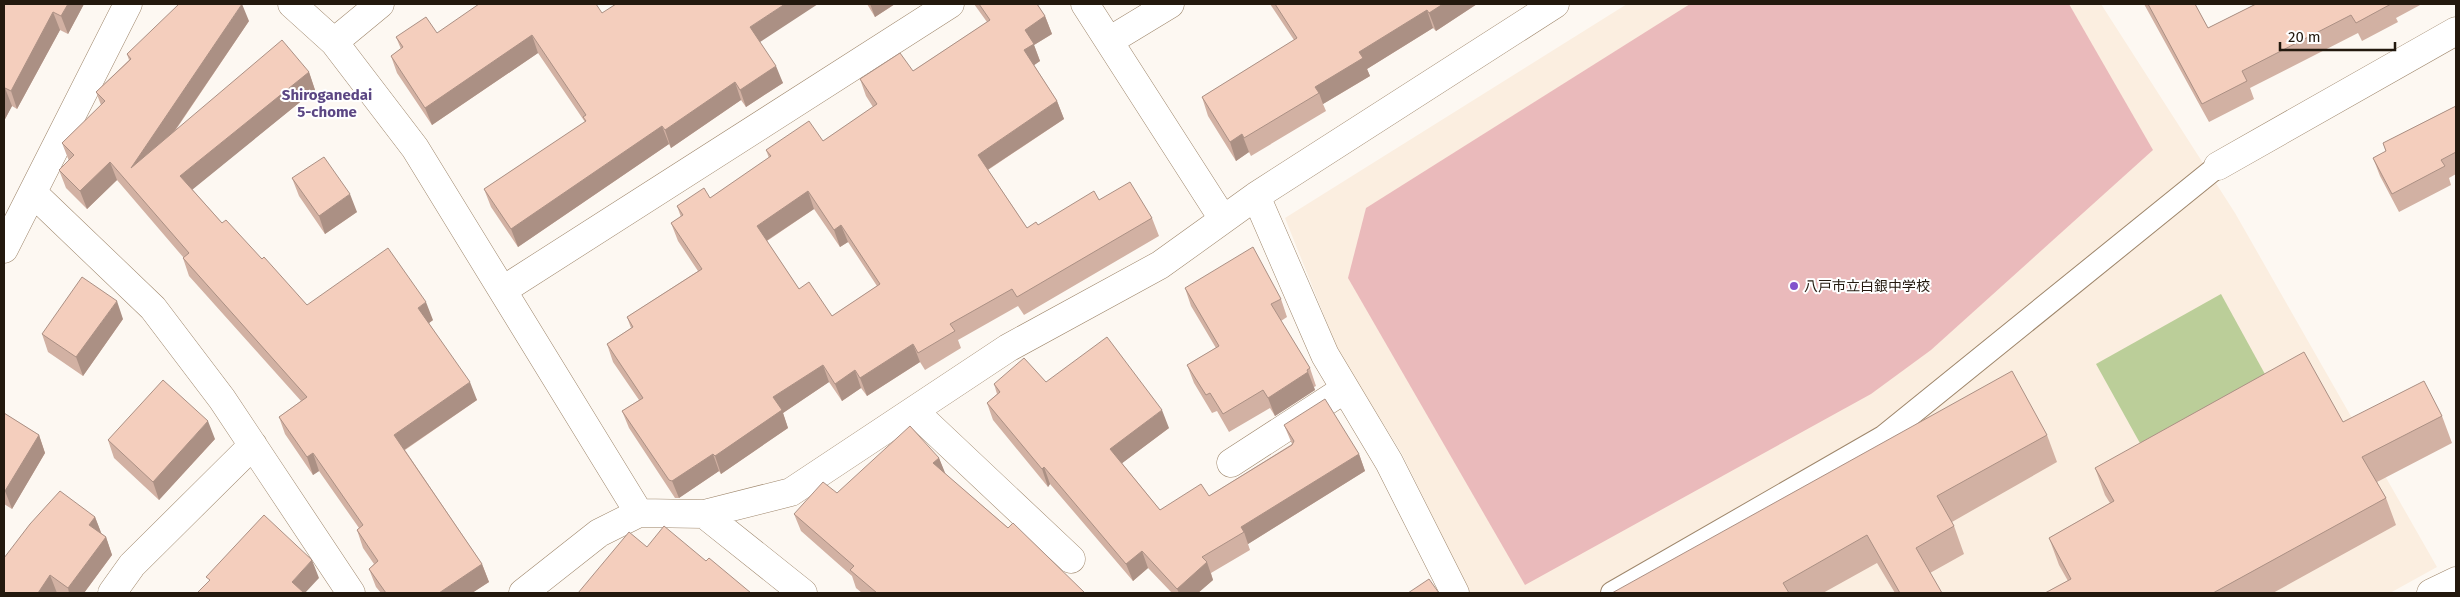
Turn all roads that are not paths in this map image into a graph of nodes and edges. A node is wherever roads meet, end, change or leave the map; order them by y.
1 (128, 4) edge
2 (292, 4) edge
3 (380, 4) edge
4 (950, 4) edge
5 (1085, 4) edge
6 (1170, 4) edge
7 (1555, 4) edge
8 (2456, 31) edge
9 (1109, 41) junction
10 (334, 42) junction
11 (2218, 166) joint
12 (33, 193) junction
13 (1256, 196) junction
14 (1224, 219) junction
15 (4, 249) edge
16 (503, 290) junction
17 (1345, 389) junction
18 (914, 412) junction
19 (253, 445) junction
20 (1231, 463) dead end
21 (639, 513) junction
22 (704, 514) junction
23 (1071, 558) dead end
24 (2456, 581) edge
25 (112, 593) edge
26 (351, 593) edge
27 (523, 593) edge
28 (803, 593) edge
29 (1455, 593) edge
30 (1612, 593) edge
31 (2431, 593) edge

1 - 12 street
2 - 10 street
3 - 10 street
4 - 16 street
5 - 9 street
6 - 9 street
7 - 13 street
8 - 11 street
9 - 14 street
10 - 16 street
11 - 30 lane
12 - 15 street
12 - 19 street
13 - 14 street
13 - 17 street
14 - 18 street
16 - 21 street
17 - 20 street
17 - 29 street
18 - 22 street
18 - 23 street
19 - 25 street
19 - 26 street
21 - 22 street
21 - 27 street
22 - 28 street
24 - 31 street

